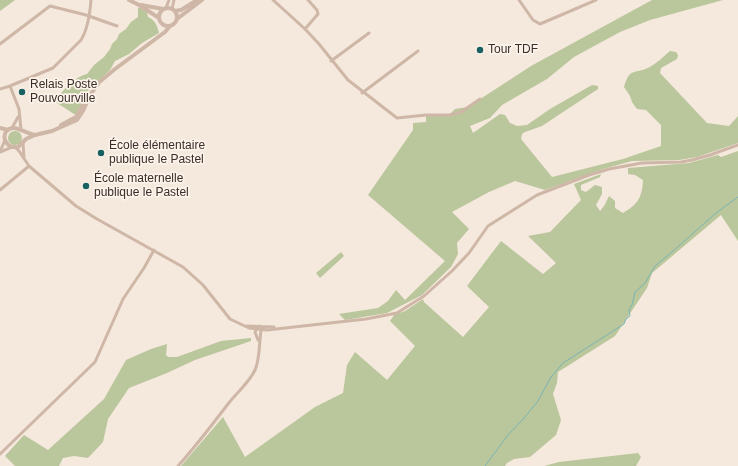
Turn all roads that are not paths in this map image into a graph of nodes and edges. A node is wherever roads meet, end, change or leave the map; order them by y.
1 (91, 0) edge
2 (128, 0) edge
3 (169, 0) edge
4 (174, 0) edge
5 (197, 0) edge
6 (202, 0) edge
7 (274, 0) edge
8 (308, 0) edge
9 (519, 0) edge
10 (596, 0) edge
11 (139, 5) junction
12 (165, 9) junction
13 (174, 10) junction
14 (89, 17) junction
15 (159, 18) junction
16 (177, 19) junction
17 (162, 24) junction
18 (118, 26) dead end
19 (170, 26) junction
20 (305, 29) junction
21 (369, 33) dead end
22 (160, 35) junction
23 (0, 44) edge
24 (418, 51) dead end
25 (331, 61) junction
26 (10, 86) junction
27 (0, 90) edge
28 (362, 93) junction
29 (480, 100) dead end
30 (19, 115) junction
31 (0, 128) edge
32 (10, 129) junction
33 (21, 130) junction
34 (0, 132) edge
35 (35, 135) junction
36 (5, 138) junction
37 (23, 142) junction
38 (738, 145) edge
39 (13, 147) junction
40 (0, 152) edge
41 (25, 159) junction
42 (29, 166) junction
43 (0, 190) edge
44 (154, 250) junction
45 (244, 326) junction
46 (260, 328) junction
47 (256, 330) junction
48 (259, 344) junction
49 (0, 454) edge
50 (178, 466) edge

1 - 14 street
2 - 11 street
3 - 12 street
4 - 13 street
5 - 13 street
6 - 16 street
7 - 20 street
8 - 20 street
9 - 10 street
11 - 12 street
11 - 15 street
12 - 13 street
12 - 15 street
13 - 16 street
14 - 18 street
14 - 23 street
14 - 26 street
15 - 17 street
16 - 19 street
17 - 19 street
17 - 22 street
19 - 22 street
20 - 25 street
21 - 25 street
22 - 35 street
24 - 28 street
25 - 28 street
26 - 27 street
26 - 30 street
28 - 29 street
30 - 32 street
30 - 33 street
31 - 32 street
32 - 33 street
32 - 36 street
33 - 35 street
33 - 37 street
34 - 36 street
35 - 37 street
36 - 39 street
36 - 40 street
37 - 39 street
37 - 41 street
38 - 46 street
39 - 40 street
39 - 41 street
41 - 42 street
42 - 43 street
42 - 44 street
44 - 45 street
44 - 49 street
45 - 46 street
45 - 47 street
46 - 47 street
46 - 48 street
47 - 48 street
48 - 50 street

